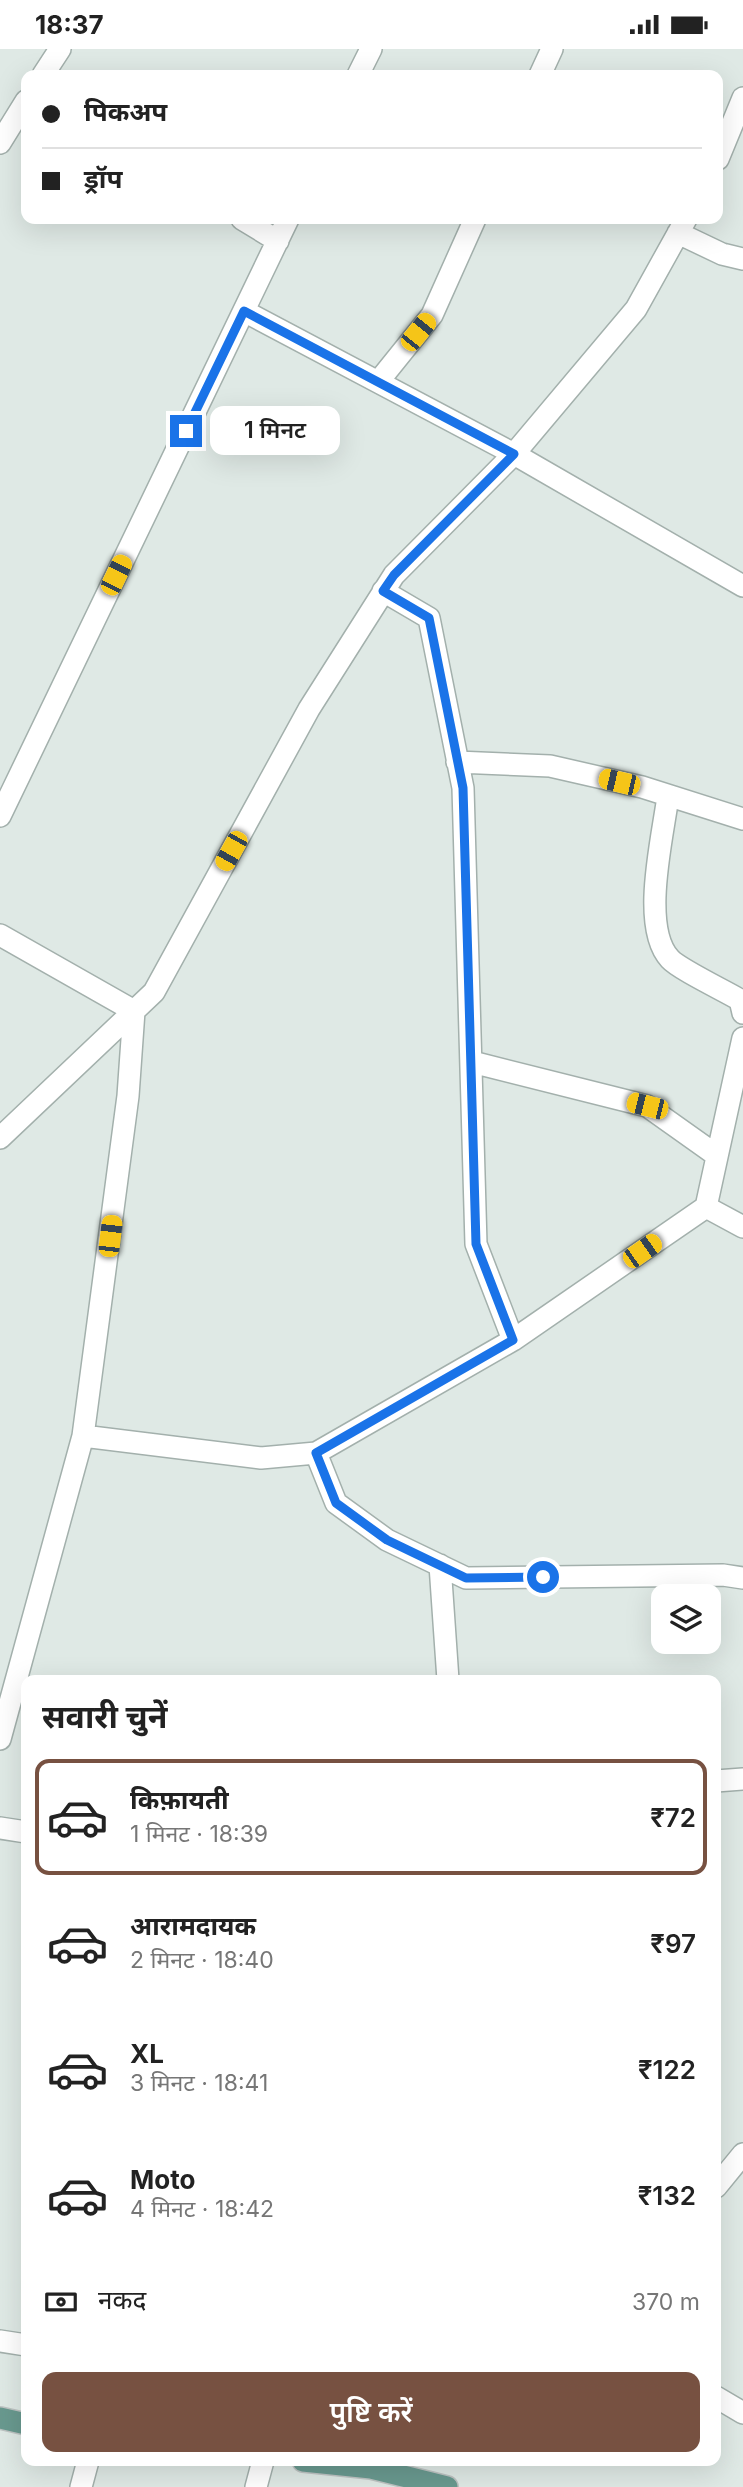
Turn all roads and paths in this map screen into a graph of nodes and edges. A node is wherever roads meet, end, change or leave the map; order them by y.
1 (60, 49) edge
2 (371, 49) edge
3 (552, 49) edge
4 (46, 70) edge
5 (360, 70) edge
6 (542, 70) edge
7 (743, 98) edge
8 (21, 108) edge
9 (2, 134) edge
10 (723, 147) edge
11 (250, 224) edge
12 (286, 224) edge
13 (473, 224) edge
14 (682, 226) edge
15 (278, 241) junction
16 (743, 260) edge
17 (244, 311) junction
18 (378, 382) junction
19 (514, 454) junction
20 (743, 586) edge
21 (383, 591) junction
22 (457, 762) junction
23 (668, 796) junction
24 (0, 816) edge
25 (743, 819) edge
26 (0, 935) edge
27 (134, 1011) junction
28 (743, 1013) edge
29 (743, 1038) edge
30 (472, 1062) junction
31 (0, 1138) edge
32 (716, 1154) junction
33 (706, 1207) junction
34 (743, 1227) edge
35 (513, 1340) junction
36 (83, 1436) junction
37 (316, 1453) junction
38 (440, 1566) junction
39 (743, 1578) edge
40 (448, 1675) edge
41 (0, 1738) edge
42 (743, 1779) edge
43 (721, 1781) edge
44 (0, 1828) edge
45 (21, 1831) edge
46 (743, 2154) edge
47 (721, 2181) edge
48 (0, 2341) edge
49 (21, 2344) edge
50 (721, 2400) edge
51 (743, 2413) edge
52 (0, 2418) edge
53 (21, 2423) edge
54 (87, 2466) edge
55 (262, 2466) edge
56 (352, 2466) edge
57 (82, 2487) edge
58 (256, 2487) edge
59 (446, 2487) edge

1 - 4 street
2 - 5 street
3 - 6 street
7 - 10 street
8 - 9 street
11 - 15 street
12 - 15 street
13 - 18 street
14 - 16 street
14 - 19 street
15 - 17 street
17 - 18 street
17 - 24 street
18 - 19 street
19 - 20 street
19 - 21 street
21 - 22 street
21 - 27 street
22 - 23 street
22 - 30 street
23 - 25 street
23 - 28 street
26 - 27 street
27 - 31 street
27 - 36 street
29 - 32 street
30 - 32 street
30 - 35 street
32 - 33 street
33 - 34 street
33 - 35 street
35 - 37 street
36 - 37 street
36 - 41 street
37 - 38 street
38 - 39 street
38 - 40 street
42 - 43 street
44 - 45 street
46 - 47 street
48 - 49 street
50 - 51 street
52 - 53 main road
54 - 57 street
55 - 58 street
56 - 59 main road

